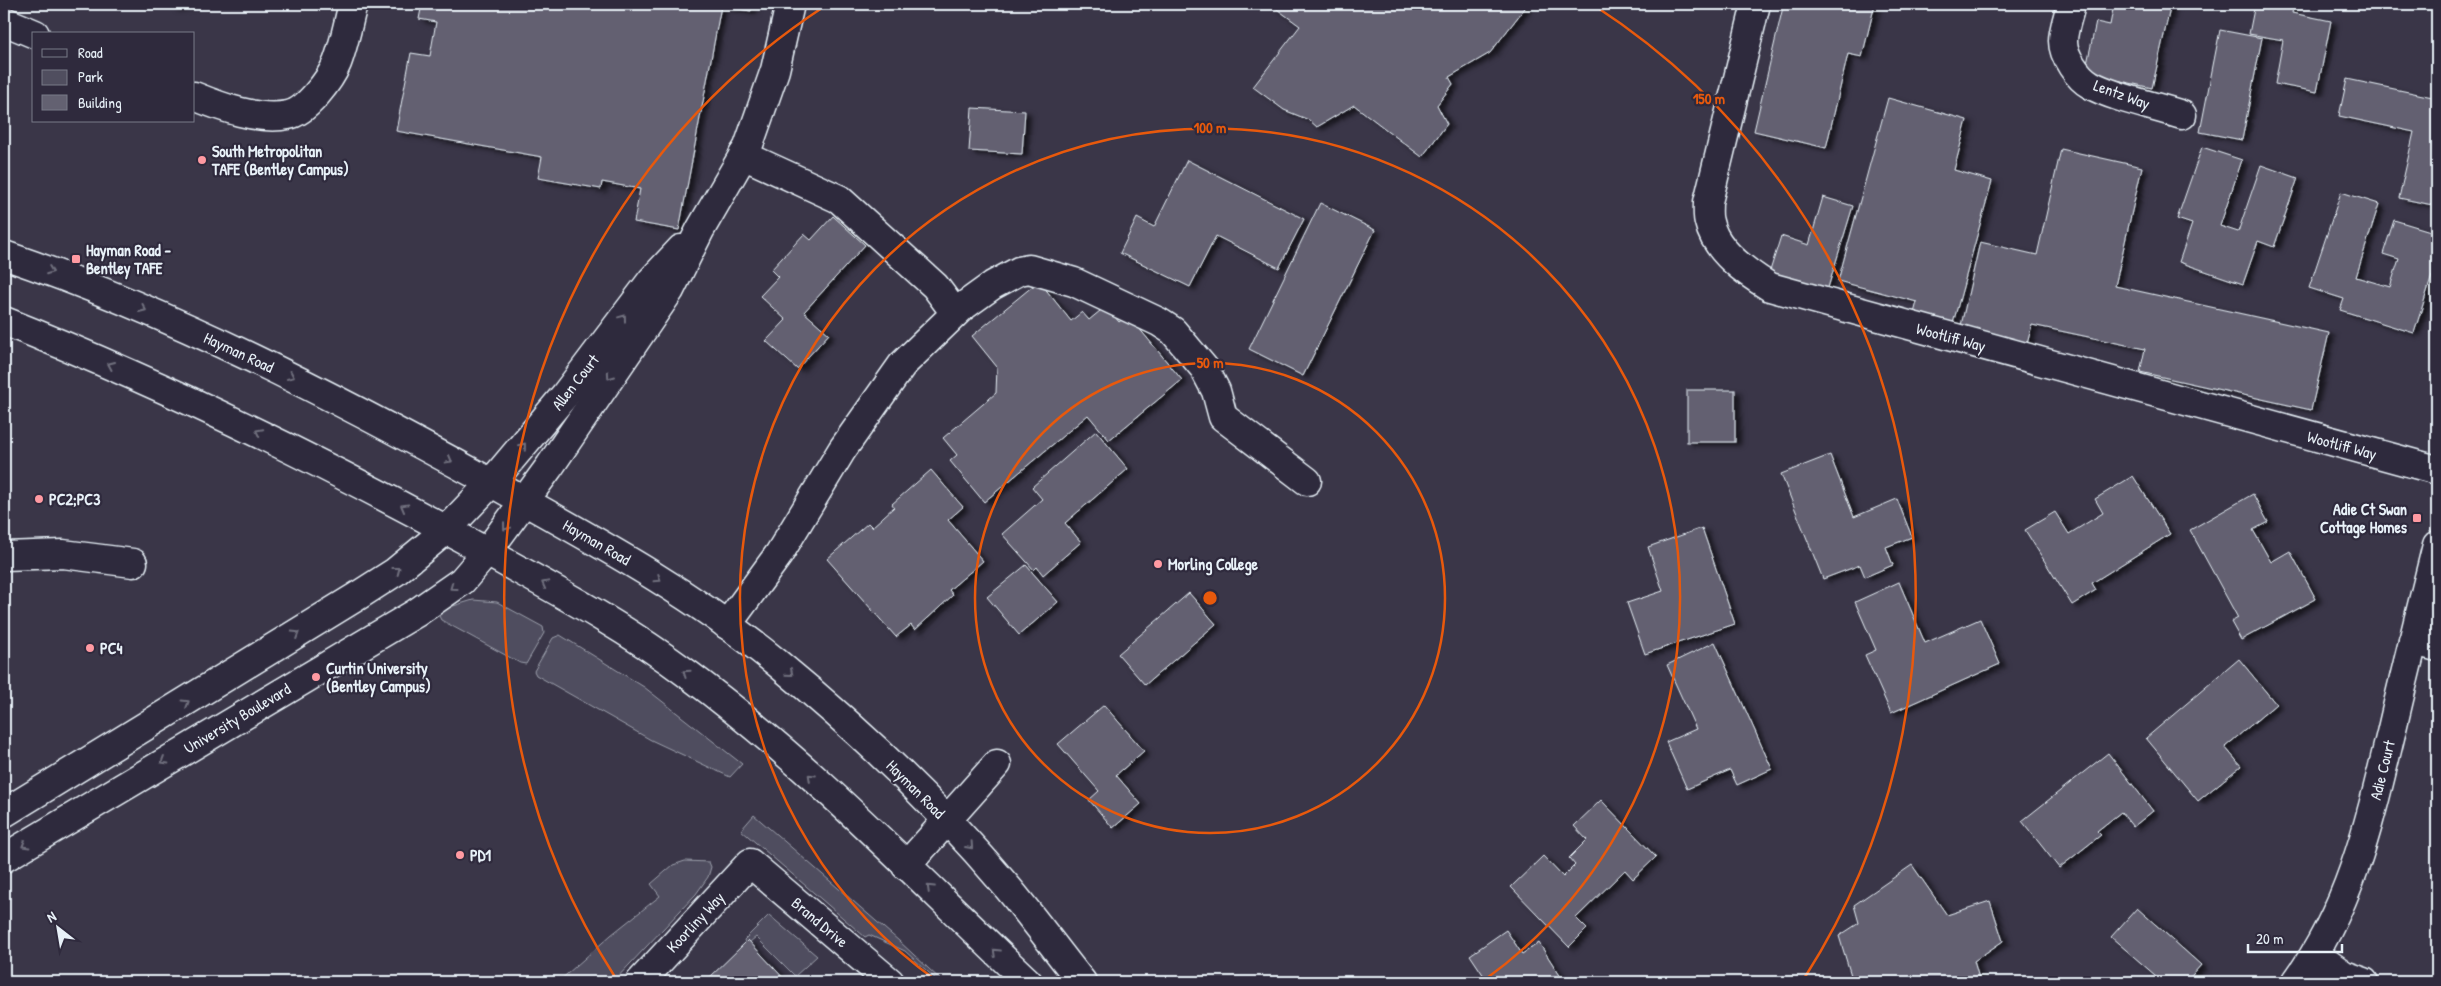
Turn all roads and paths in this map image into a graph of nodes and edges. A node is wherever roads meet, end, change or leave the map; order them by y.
1 (353, 4) edge
2 (790, 4) edge
3 (1756, 4) edge
4 (2071, 4) edge
5 (4, 21) edge
6 (32, 33) edge
7 (195, 96) edge
8 (2182, 115) dead end
9 (743, 154) junction
10 (700, 230) junction
11 (4, 255) edge
12 (955, 313) junction
13 (4, 321) edge
14 (2437, 470) edge
15 (1306, 481) dead end
16 (491, 483) junction
17 (525, 501) junction
18 (446, 530) junction
19 (2437, 545) edge
20 (487, 552) junction
21 (4, 556) edge
22 (133, 563) dead end
23 (727, 625) junction
24 (2425, 644) edge
25 (997, 764) dead end
26 (4, 813) edge
27 (947, 821) junction
28 (4, 858) edge
29 (750, 863) joint
30 (906, 866) junction
31 (2316, 955) junction
32 (640, 982) edge
33 (890, 982) edge
34 (1028, 982) edge
35 (1082, 982) edge
36 (2296, 982) edge
37 (2364, 982) edge

1 - 7 street
2 - 9 street, Allen Court
3 - 14 street, Wootliff Way
4 - 8 street, Lentz Way
5 - 6 street
9 - 10 street, Allen Court
9 - 12 street
16 -> 10 street, Allen Court
10 -> 17 street, Allen Court
11 -> 16 street, Hayman Road
12 - 15 street
12 - 23 street
18 -> 13 street
16 - 17 street, Hayman Road
16 - 18 street, Allen Court
17 -> 20 street, Allen Court
17 -> 23 street, Hayman Road
18 - 20 street
26 -> 18 street
19 - 24 street, Adie Court
20 -> 28 street, University Boulevard
30 -> 20 street
21 - 22 street
23 -> 27 street, Hayman Road
24 - 31 street, Adie Court
25 - 27 street
27 - 30 street
27 -> 35 street, Hayman Road
29 - 32 street, Koorliny Way
29 - 33 street, Brand Drive
34 -> 30 street
31 - 36 street, Adie Court
31 - 37 street

